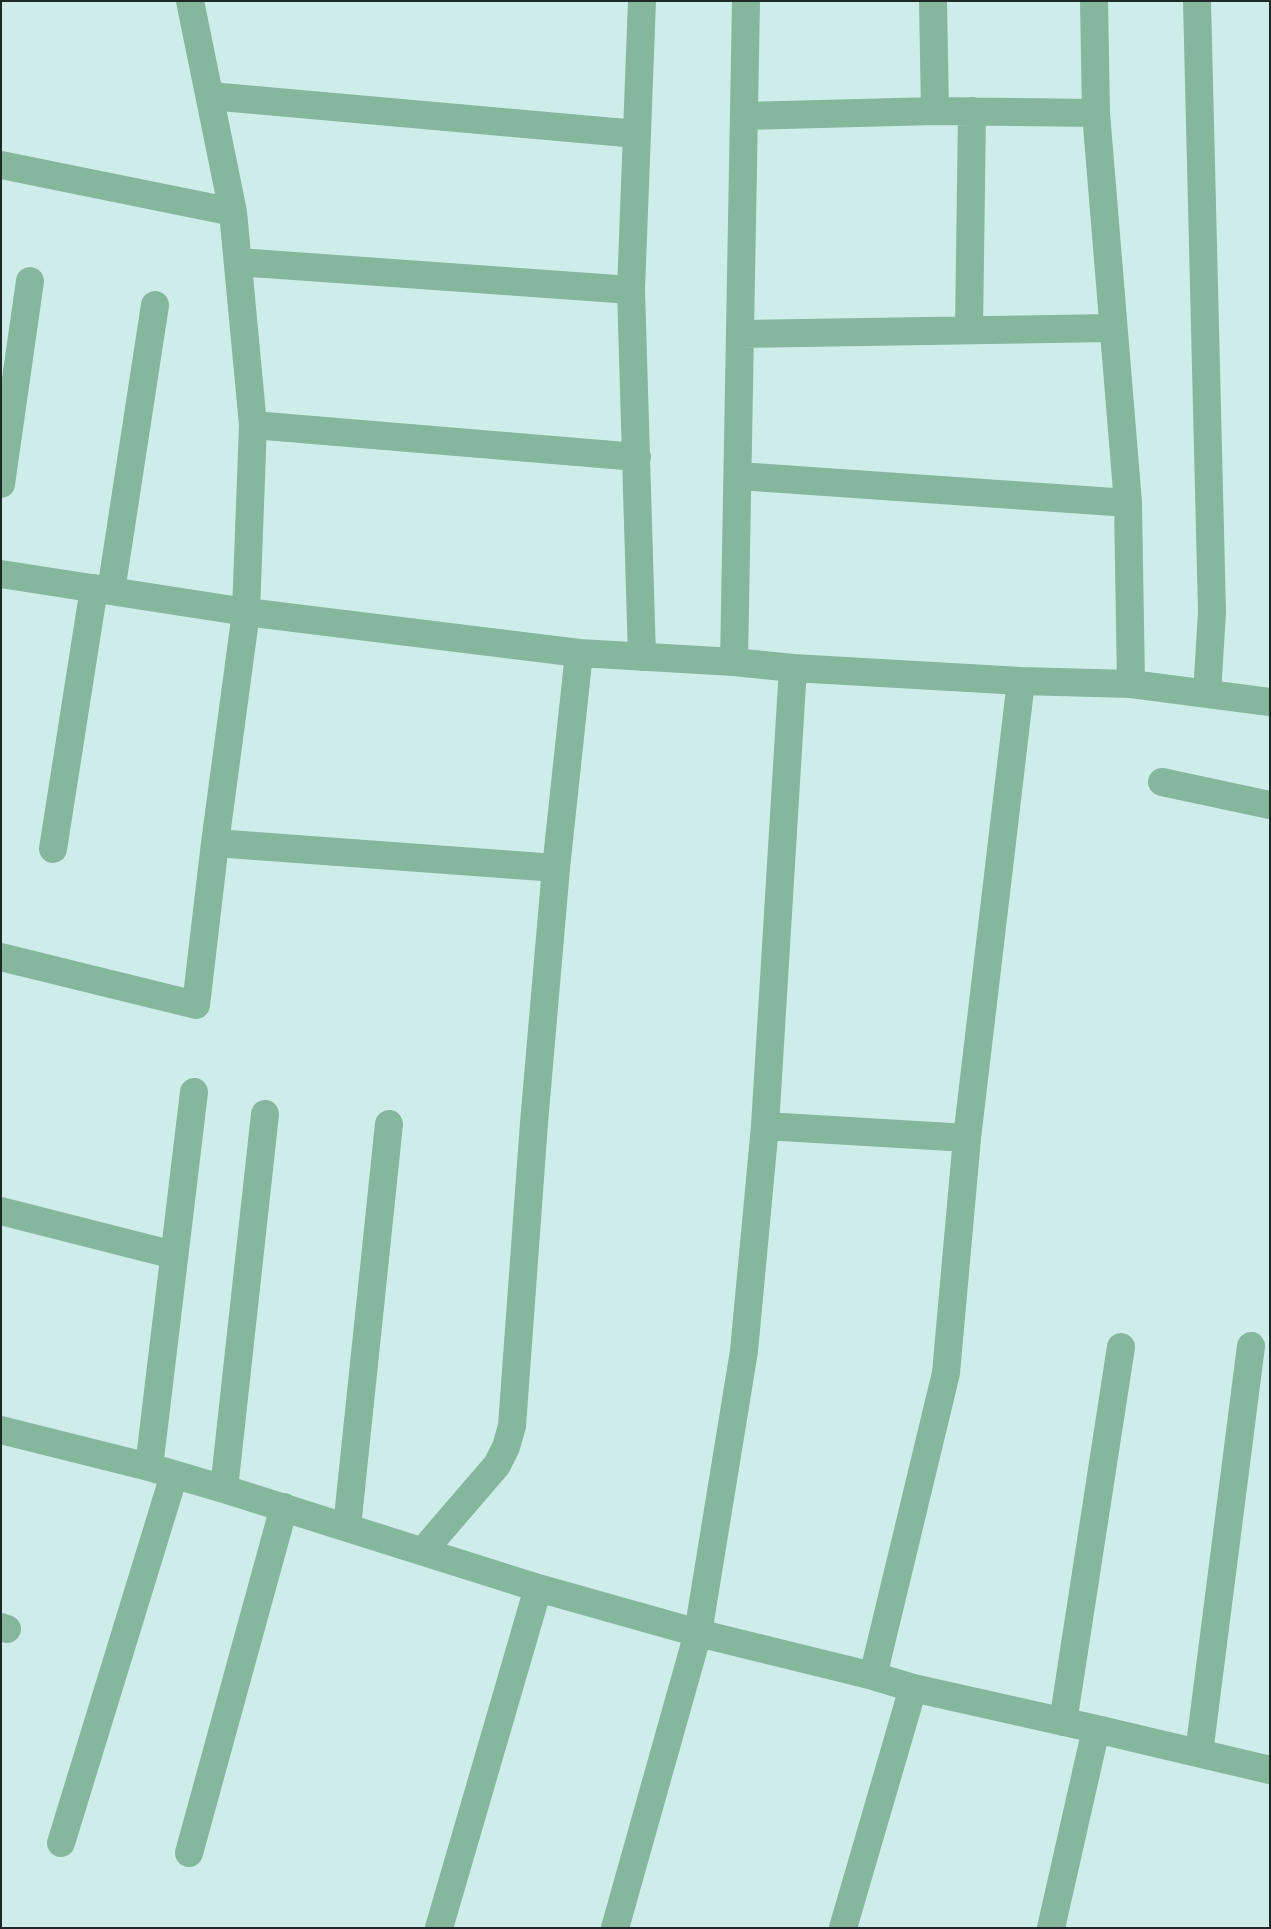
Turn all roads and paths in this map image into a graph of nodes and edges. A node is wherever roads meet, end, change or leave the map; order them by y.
1 (190, 1) edge
2 (642, 1) edge
3 (746, 1) edge
4 (933, 1) edge
5 (1094, 1) edge
6 (1197, 1) edge
7 (210, 96) junction
8 (934, 111) junction
9 (972, 111) junction
10 (1096, 113) junction
11 (744, 116) junction
12 (637, 134) junction
13 (1, 165) edge
14 (232, 212) junction
15 (238, 262) junction
16 (30, 281) dead end
17 (631, 290) junction
18 (155, 305) dead end
19 (1113, 328) junction
20 (969, 330) junction
21 (741, 334) junction
22 (253, 426) junction
23 (636, 458) junction
24 (739, 476) junction
25 (1, 484) edge
26 (1128, 503) junction
27 (1, 574) edge
28 (103, 590) junction
29 (246, 612) junction
30 (579, 653) junction
31 (642, 657) junction
32 (734, 662) junction
33 (793, 668) junction
34 (1021, 681) junction
35 (1132, 684) junction
36 (1207, 694) junction
37 (1270, 702) edge
38 (1162, 782) dead end
39 (1270, 805) edge
40 (215, 843) junction
41 (53, 849) dead end
42 (556, 868) junction
43 (1, 957) edge
44 (194, 1092) dead end
45 (265, 1114) dead end
46 (389, 1124) dead end
47 (765, 1126) junction
48 (966, 1138) junction
49 (1, 1211) edge
50 (174, 1255) junction
51 (1251, 1346) dead end
52 (1121, 1347) dead end
53 (1, 1430) edge
54 (149, 1467) junction
55 (174, 1475) junction
56 (224, 1489) junction
57 (284, 1507) junction
58 (347, 1527) junction
59 (423, 1551) junction
60 (538, 1588) junction
61 (698, 1633) junction
62 (873, 1676) junction
63 (912, 1688) junction
64 (1063, 1722) junction
65 (1096, 1729) junction
66 (1198, 1753) junction
67 (1270, 1770) edge
68 (60, 1843) dead end
69 (189, 1853) dead end
70 (440, 1928) edge
71 (614, 1928) edge
72 (843, 1928) edge
73 (1051, 1928) edge

1 - 7 street
2 - 12 street
3 - 11 street
4 - 8 street
5 - 10 street
6 - 36 street
7 - 12 street
7 - 14 street
8 - 9 street
8 - 11 street
9 - 10 street
9 - 20 street
10 - 19 street
11 - 21 street
12 - 17 street
13 - 14 street
14 - 15 street
15 - 17 street
15 - 22 street
16 - 25 street
17 - 23 street
18 - 28 street
19 - 20 street
19 - 26 street
20 - 21 street
21 - 24 street
22 - 23 street
22 - 29 street
23 - 31 street
24 - 26 street
24 - 32 street
26 - 35 street
27 - 28 street
28 - 29 street
28 - 41 street
29 - 30 street
29 - 40 street
30 - 31 street
30 - 42 street
31 - 32 street
32 - 33 street
33 - 34 street
33 - 47 street
34 - 35 street
34 - 48 street
35 - 36 street
36 - 37 street
38 - 39 street
40 - 42 street
40 - 43 street
42 - 59 street
44 - 50 street
45 - 56 street
46 - 58 street
47 - 48 street
47 - 61 street
48 - 62 street
49 - 50 street
50 - 54 street
51 - 66 street
52 - 64 street
53 - 54 street
54 - 55 street
55 - 56 street
55 - 68 street
56 - 57 street
57 - 58 street
57 - 69 street
58 - 59 street
59 - 60 street
60 - 61 street
60 - 70 street
61 - 62 street
61 - 71 street
62 - 63 street
63 - 64 street
63 - 72 street
64 - 65 street
65 - 66 street
65 - 73 street
66 - 67 street

